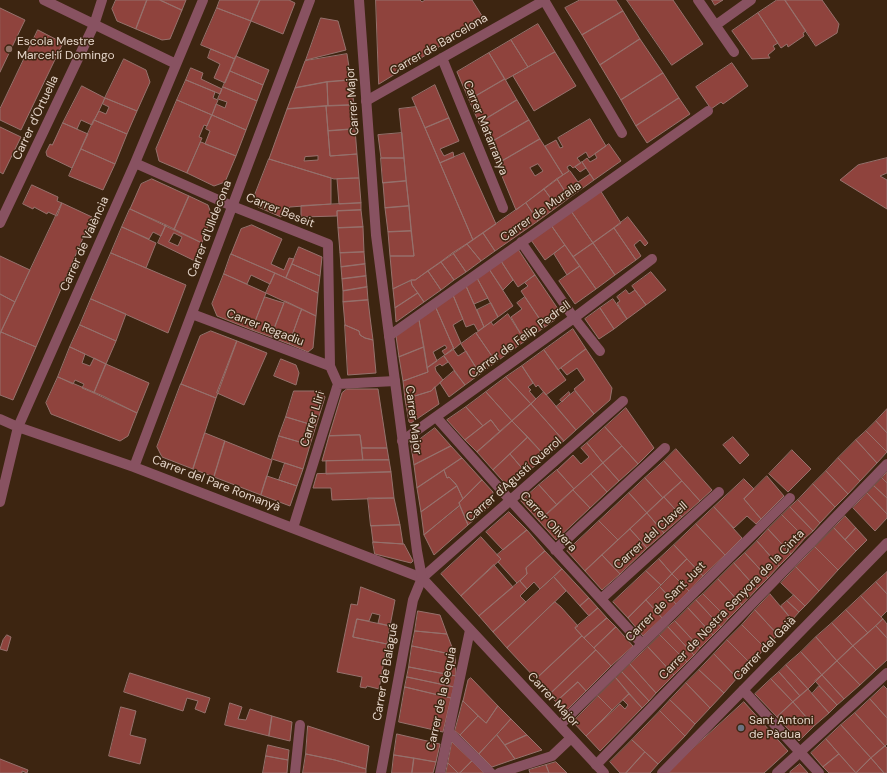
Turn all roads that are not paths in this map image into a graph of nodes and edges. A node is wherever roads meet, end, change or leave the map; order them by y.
1 (44, 0) edge
2 (102, 0) edge
3 (203, 0) edge
4 (310, 0) edge
5 (359, 0) edge
6 (545, 0) edge
7 (698, 0) edge
8 (751, 0) edge
9 (94, 24) junction
10 (716, 25) junction
11 (734, 52) dead end
12 (442, 58) junction
13 (176, 64) junction
14 (366, 101) junction
15 (708, 110) dead end
16 (622, 133) dead end
17 (135, 163) junction
18 (232, 206) junction
19 (503, 208) dead end
20 (0, 223) edge
21 (521, 242) junction
22 (328, 244) joint
23 (652, 259) dead end
24 (192, 314) junction
25 (574, 318) junction
26 (389, 336) junction
27 (600, 351) dead end
28 (330, 366) junction
29 (395, 381) junction
30 (338, 384) junction
31 (623, 401) dead end
32 (436, 416) junction
33 (0, 419) edge
34 (18, 427) junction
35 (402, 440) junction
36 (665, 448) dead end
37 (887, 464) edge
38 (134, 467) junction
39 (719, 492) dead end
40 (790, 498) dead end
41 (510, 500) junction
42 (0, 502) edge
43 (293, 528) junction
44 (886, 545) edge
45 (555, 550) junction
46 (422, 578) junction
47 (601, 599) junction
48 (470, 630) junction
49 (642, 644) junction
50 (887, 673) edge
51 (743, 690) junction
52 (300, 725) dead end
53 (560, 725) junction
54 (449, 732) junction
55 (571, 738) junction
56 (800, 753) junction
57 (599, 770) edge
58 (295, 773) edge
59 (381, 773) edge
60 (440, 773) edge
61 (491, 773) edge
62 (499, 773) edge
63 (662, 773) edge
64 (777, 773) edge
65 (819, 773) edge

1 - 9 street
2 - 9 street, Carrer d'Ortuella
3 - 13 street, Carrer de València
4 - 18 street, Carrer d'Ulldecona
5 - 14 street, Carrer Major
6 - 12 street, Carrer de Barcelona
6 - 16 street
7 - 10 street
8 - 10 street
9 - 13 street
9 - 20 street, Carrer d'Ortuella
10 - 11 street
12 - 14 street, Carrer de Barcelona
12 - 19 street, Carrer Matarranya
13 - 17 street, Carrer de València
14 - 26 street, Carrer Major
15 - 21 street, Carrer de Muralla
17 - 18 street, Carrer Beseit
17 - 34 street, Carrer de València
18 - 22 street, Carrer Beseit
18 - 24 street, Carrer d'Ulldecona
21 - 25 street
21 - 26 street, Carrer de Muralla
22 - 28 street, Carrer Lliri
23 - 25 street, Carrer de Felip Pedrell
24 - 28 street, Carrer Regadiu
24 - 38 street, Carrer d'Ulldecona
25 - 27 street
25 - 32 street, Carrer de Felip Pedrell
26 - 29 street, Carrer Major
28 - 30 street, Carrer Lliri
29 - 30 street
29 - 35 street, Carrer Major
30 - 43 street, Carrer Lliri
31 - 41 street, Carrer d'Agustí Querol
32 - 35 street, Carrer de Felip Pedrell
32 - 41 street, Carrer Olivera
33 - 34 street, Carrer del Pare Romanyà
34 - 38 street, Carrer del Pare Romanyà
34 - 42 street, Carrer de València
35 - 46 street, Carrer Major
36 - 45 street
37 - 57 street, Carrer de Nostra Senyora de la Cinta
38 - 43 street, Carrer del Pare Romanyà
39 - 47 street, Carrer del Clavell
40 - 49 street, Carrer de Sant Just
41 - 45 street, Carrer Olivera
41 - 46 street, Carrer d'Agustí Querol
43 - 46 street, Carrer del Pare Romanyà
44 - 51 street, Carrer del Gaià
45 - 47 street, Carrer Olivera
46 - 48 street, Carrer Major
46 - 59 street, Carrer de Balagué
47 - 49 street, Carrer Olivera
48 - 53 street, Carrer Major
48 - 54 street, Carrer de la Sequia
49 - 53 street, Carrer de Sant Just
50 - 56 street
51 - 56 street
51 - 63 street, Carrer del Gaià
52 - 58 street
53 - 55 street, Carrer Major
54 - 60 street, Carrer de la Sequia
54 - 61 street
55 - 57 street, Carrer Major
55 - 62 street
56 - 64 street
56 - 65 street

